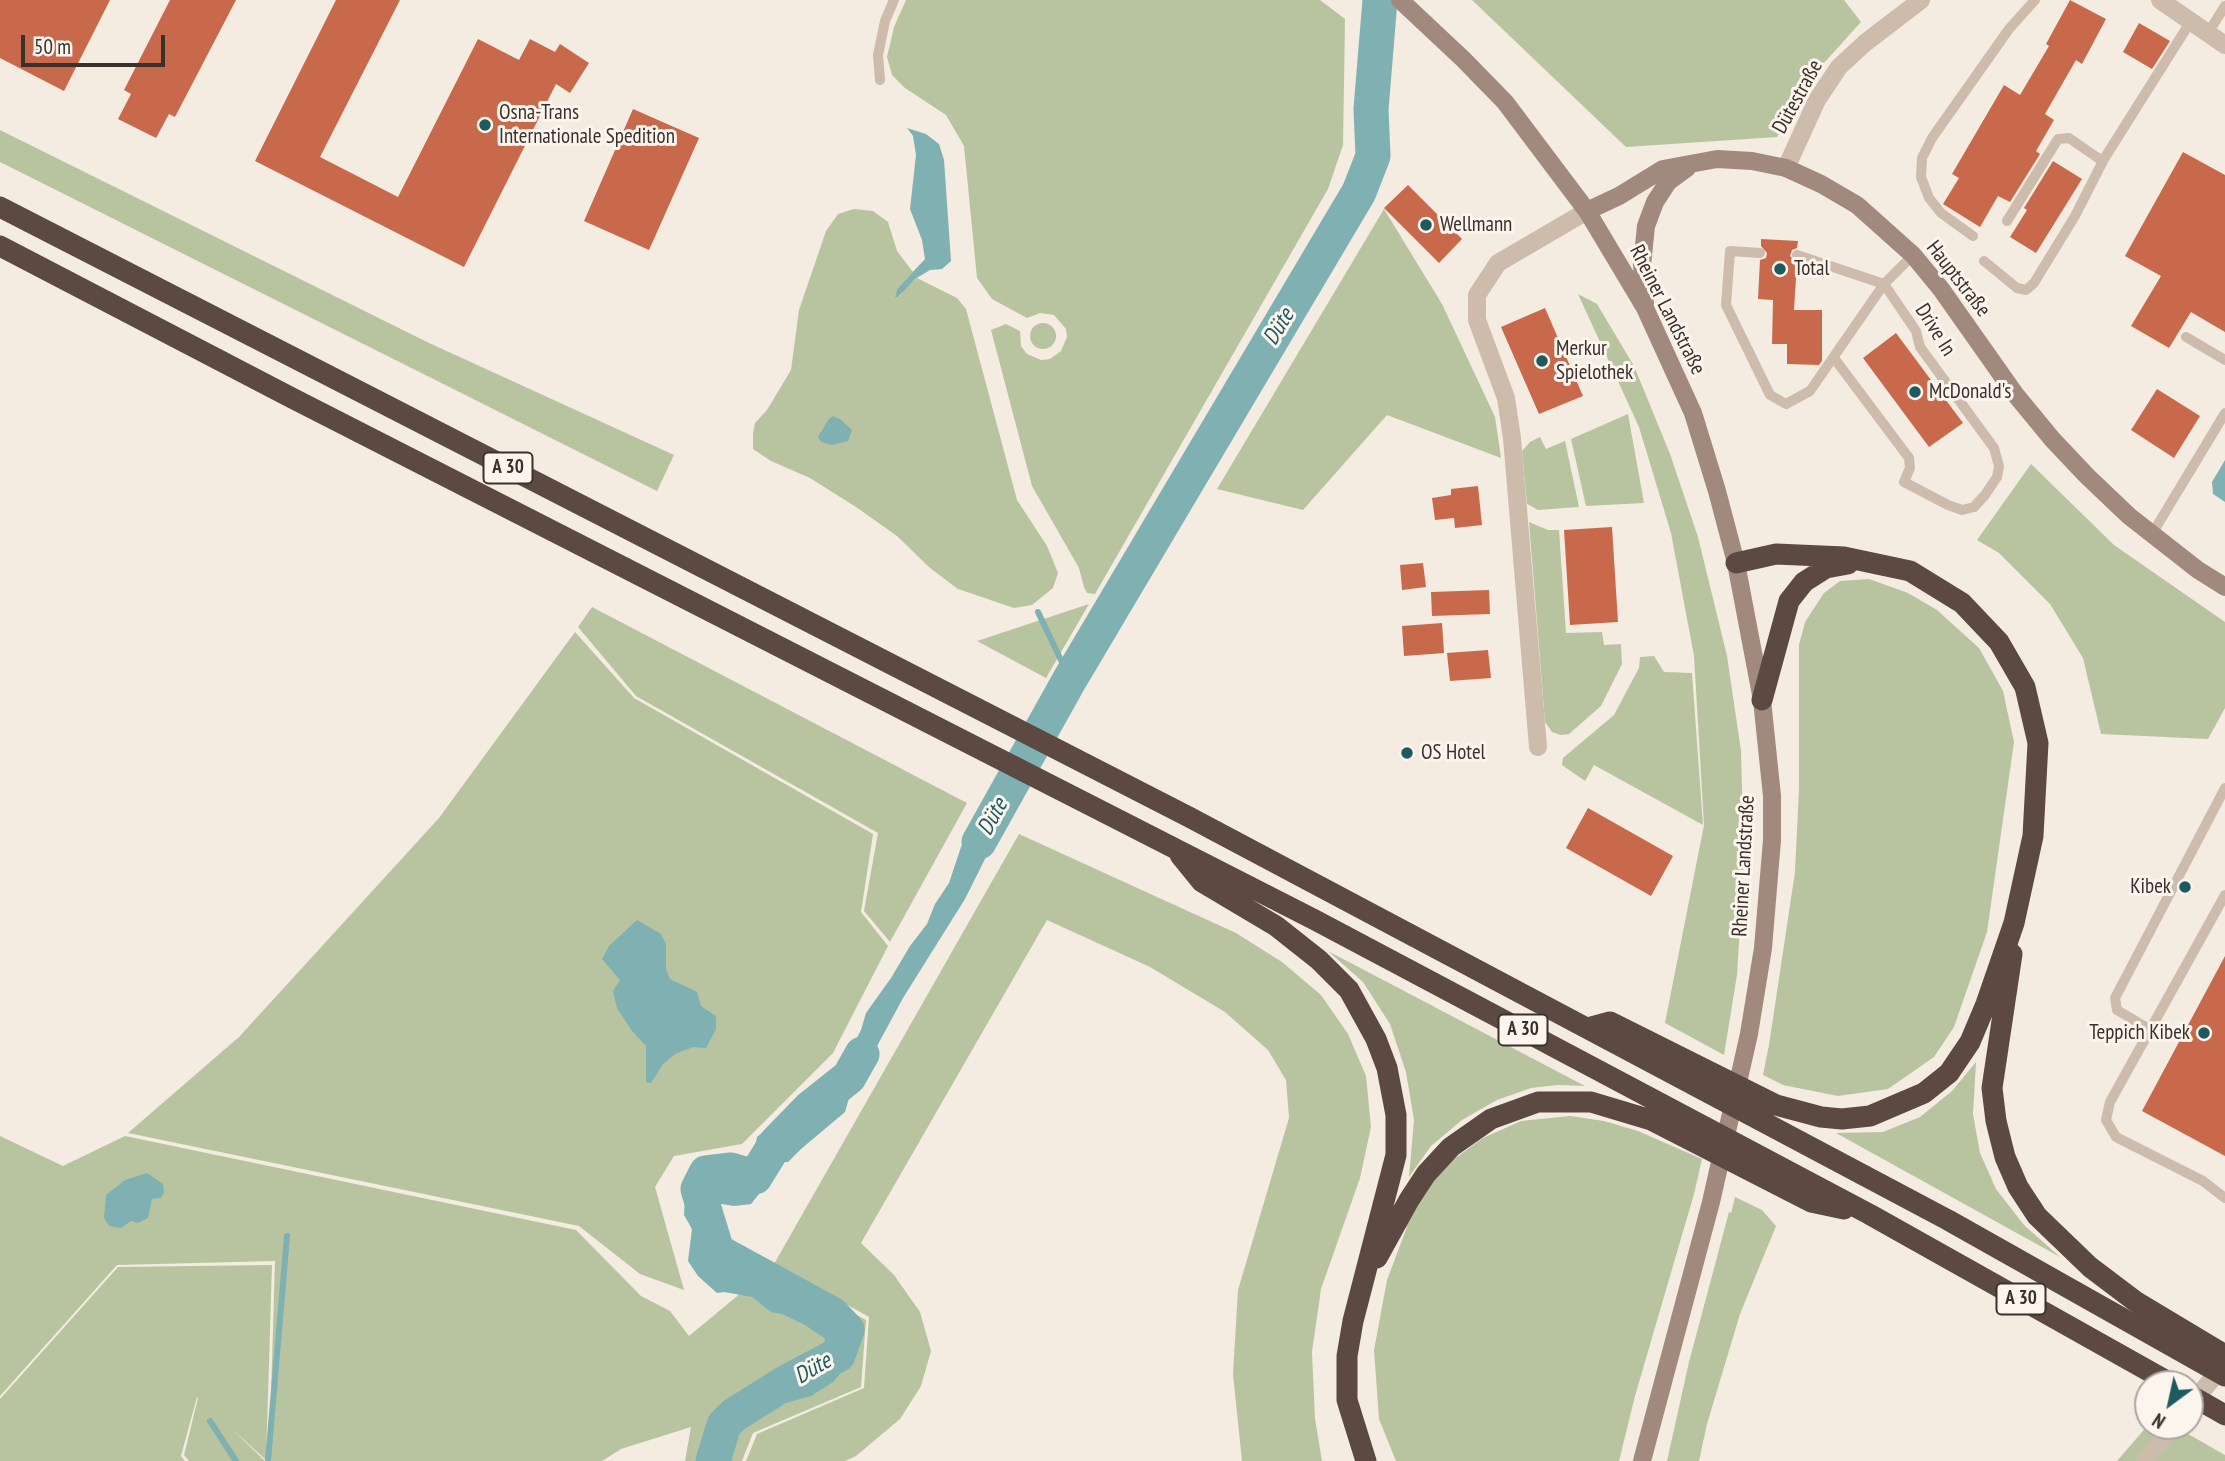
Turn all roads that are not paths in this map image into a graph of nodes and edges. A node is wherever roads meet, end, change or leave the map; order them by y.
1 (894, 0) edge
2 (1921, 0) edge
3 (2035, 0) edge
4 (2160, 0) edge
5 (1401, 1) edge
6 (2225, 6) edge
7 (2191, 21) junction
8 (2208, 33) junction
9 (2225, 44) edge
10 (880, 80) dead end
11 (1717, 159) junction
12 (2104, 159) junction
13 (1786, 168) junction
14 (0, 207) edge
15 (1587, 211) junction
16 (2007, 220) dead end
17 (1973, 236) dead end
18 (0, 246) edge
19 (1760, 253) dead end
20 (1797, 255) dead end
21 (1913, 255) junction
22 (1984, 261) dead end
23 (1884, 284) junction
24 (1645, 308) junction
25 (2186, 337) dead end
26 (1834, 358) junction
27 (2225, 359) edge
28 (2225, 413) edge
29 (2152, 534) junction
30 (1737, 563) junction
31 (1910, 571) junction
32 (2225, 587) edge
33 (1762, 700) junction
34 (1538, 747) dead end
35 (2225, 788) edge
36 (2214, 809) junction
37 (2225, 815) edge
38 (1175, 849) junction
39 (2225, 895) edge
40 (2014, 923) junction
41 (1588, 1028) junction
42 (2151, 1030) junction
43 (2225, 1198) edge
44 (1869, 1214) junction
45 (1365, 1282) junction
46 (2225, 1355) edge
47 (2225, 1363) edge
48 (2147, 1370) edge
49 (2225, 1376) edge
50 (2204, 1389) edge
51 (2204, 1403) edge
52 (2225, 1415) edge
53 (2162, 1440) edge
54 (2149, 1456) edge
55 (1366, 1461) edge
56 (1642, 1461) edge

1 - 10 lane
2 - 13 street, Dütestraße
3 - 17 lane
4 - 7 street
5 - 15 street, Rheiner Landstraße
6 - 8 lane
7 - 8 street
7 - 12 lane
8 - 9 street
11 - 13 street, Hauptstraße
11 - 15 street, Hauptstraße
11 - 24 street
12 - 16 lane
12 - 22 lane
13 - 21 street, Hauptstraße
14 - 41 highway, A 30
15 - 24 street, Rheiner Landstraße
15 - 34 street
18 - 38 highway, A 30
19 - 26 lane
20 - 23 lane
21 - 23 lane
21 - 29 street, Hauptstraße
23 - 26 lane
23 - 26 lane, Drive In
24 - 30 street, Rheiner Landstraße
25 - 27 lane
28 - 29 lane
29 - 32 street, Hauptstraße
30 - 31 highway
30 - 33 street, Rheiner Landstraße
31 - 33 highway
31 - 40 highway
33 - 56 street, Rheiner Landstraße
35 - 36 lane
36 - 37 lane
36 - 42 lane
38 - 44 highway, A 30
38 - 45 highway
39 - 42 lane
40 - 41 highway
40 - 46 highway
41 - 49 highway, A 30
42 - 43 lane
44 - 45 highway
44 - 48 highway, A 30
45 - 55 highway
47 - 50 street
51 - 52 highway
53 - 54 street

